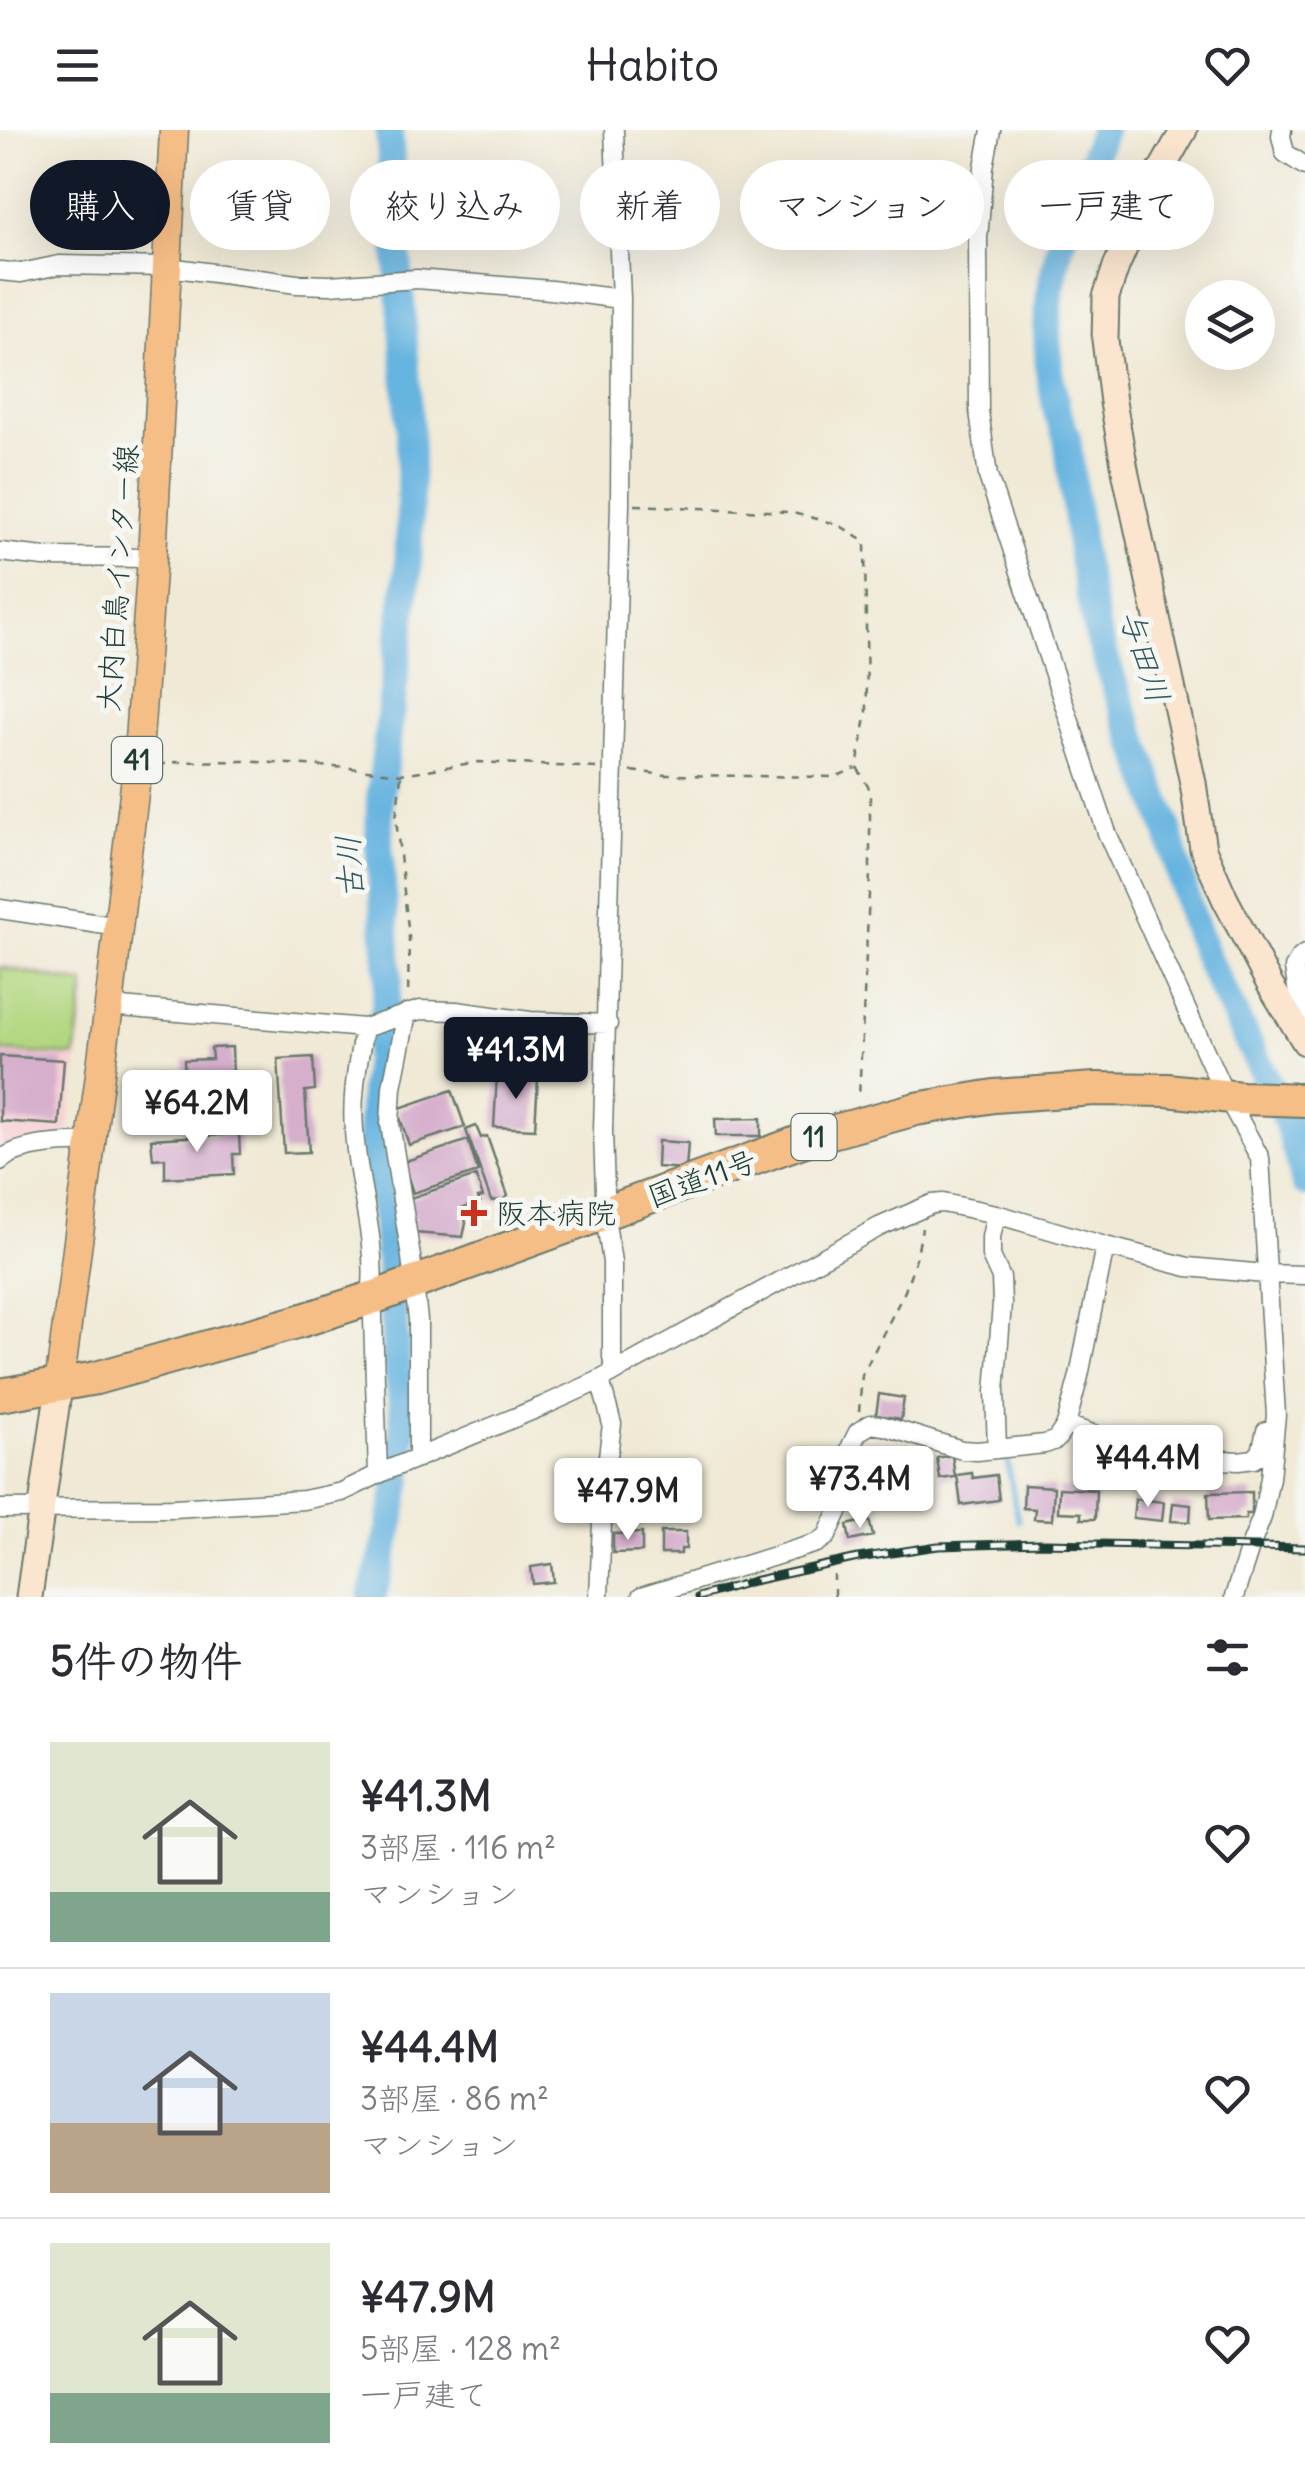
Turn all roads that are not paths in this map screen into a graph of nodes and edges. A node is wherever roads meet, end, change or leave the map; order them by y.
1 (174, 130) edge
2 (614, 130) edge
3 (990, 130) edge
4 (1184, 130) edge
5 (1282, 130) edge
6 (1305, 166) edge
7 (168, 268) junction
8 (0, 271) edge
9 (621, 299) junction
10 (0, 552) edge
11 (152, 558) junction
12 (0, 909) edge
13 (120, 927) junction
14 (1305, 954) edge
15 (110, 1006) junction
16 (403, 1014) junction
17 (608, 1024) junction
18 (367, 1027) junction
19 (1302, 1038) edge
20 (1234, 1097) junction
21 (1305, 1100) edge
22 (90, 1143) junction
23 (0, 1161) edge
24 (606, 1212) junction
25 (996, 1214) junction
26 (1105, 1246) junction
27 (1270, 1274) junction
28 (1305, 1275) edge
29 (393, 1291) junction
30 (608, 1376) junction
31 (59, 1386) junction
32 (0, 1396) edge
33 (1276, 1415) junction
34 (1066, 1425) junction
35 (997, 1448) junction
36 (415, 1459) junction
37 (382, 1472) junction
38 (0, 1508) edge
39 (41, 1508) junction
40 (29, 1597) edge
41 (599, 1597) edge
42 (641, 1597) edge
43 (1234, 1597) edge

1 - 7 main road, 大内白鳥インター線 / 41
2 - 9 street
3 - 20 street
4 - 19 street
5 - 6 street
7 - 8 street
7 - 9 street
7 - 11 main road, 大内白鳥インター線 / 41
9 - 17 street
10 - 11 street
11 - 13 main road, 大内白鳥インター線 / 41
12 - 13 street
13 - 15 main road, 大内白鳥インター線 / 41
14 - 19 street
15 - 18 street
15 - 22 main road, 大内白鳥インター線 / 41
16 - 17 street
16 - 18 street
16 - 29 street
17 - 24 street
18 - 29 street
20 - 21 highway, 国道11号 / 11
20 - 24 highway, 国道11号 / 11
20 - 27 street
22 - 23 street
22 - 31 main road, 大内白鳥インター線 / 41
24 - 29 highway, 国道11号 / 11
24 - 30 street
25 - 26 street
25 - 30 street
25 - 35 street
26 - 27 street
26 - 34 street
27 - 28 street
27 - 33 street
29 - 31 highway, 国道11号 / 11
29 - 36 street
29 - 37 street
30 - 36 street
30 - 41 street
31 - 32 highway, 国道11号 / 11
31 - 39 street
33 - 34 street
33 - 43 street
34 - 35 street
35 - 42 street
36 - 37 street
37 - 39 street
38 - 39 street
39 - 40 street

